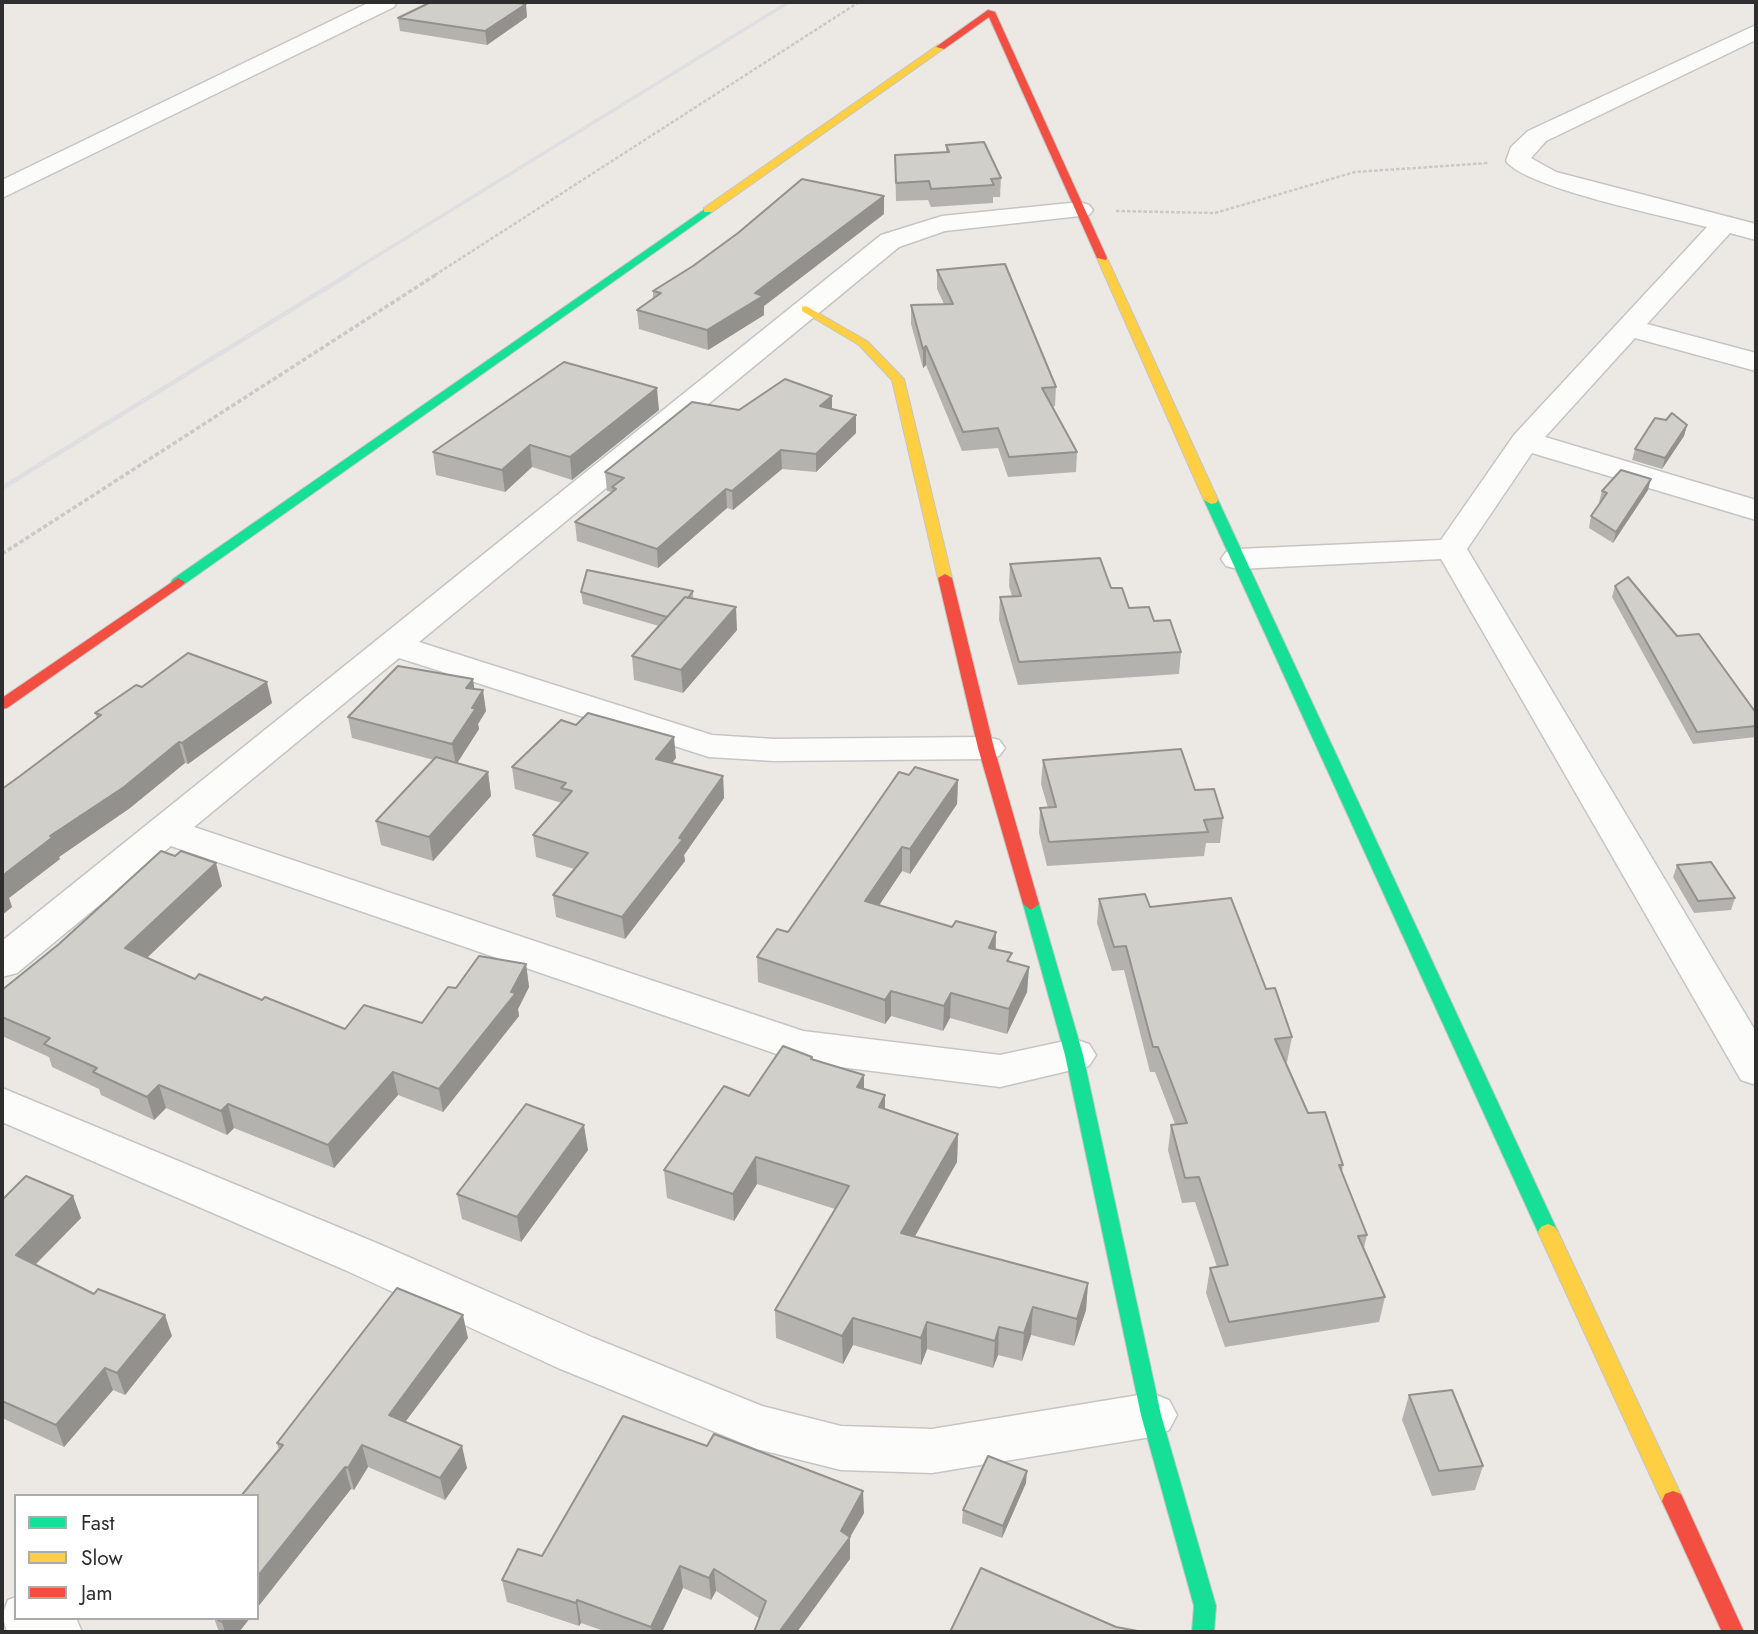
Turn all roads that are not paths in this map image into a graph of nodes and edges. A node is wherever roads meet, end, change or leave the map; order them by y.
1 (386, 2) edge
2 (1756, 32) edge
3 (2, 191) edge
4 (1080, 210) junction
5 (1740, 228) edge
6 (806, 309) junction
7 (1629, 328) junction
8 (1756, 362) edge
9 (1525, 441) junction
10 (1756, 510) edge
11 (1451, 549) junction
12 (1238, 559) junction
13 (393, 645) junction
14 (2, 705) edge
15 (986, 748) junction
16 (166, 831) junction
17 (2, 963) edge
18 (1074, 1055) junction
19 (1756, 1069) edge
20 (2, 1104) edge
21 (1151, 1415) junction
22 (32, 1620) edge
23 (54, 1632) edge
24 (1203, 1632) edge
25 (1733, 1632) edge

1 - 3 street
2 - 5 street
4 - 6 street
4 - 12 street
4 - 14 street
5 - 7 street
6 - 13 street
6 - 15 street
7 - 8 street
7 - 9 street
9 - 10 street
9 - 11 street
11 - 12 street
11 - 19 street
12 - 25 street
13 - 15 street
13 - 16 street
15 - 18 street
16 - 17 street
16 - 18 street
18 - 21 street
20 - 21 street
21 - 24 street
22 - 23 street

